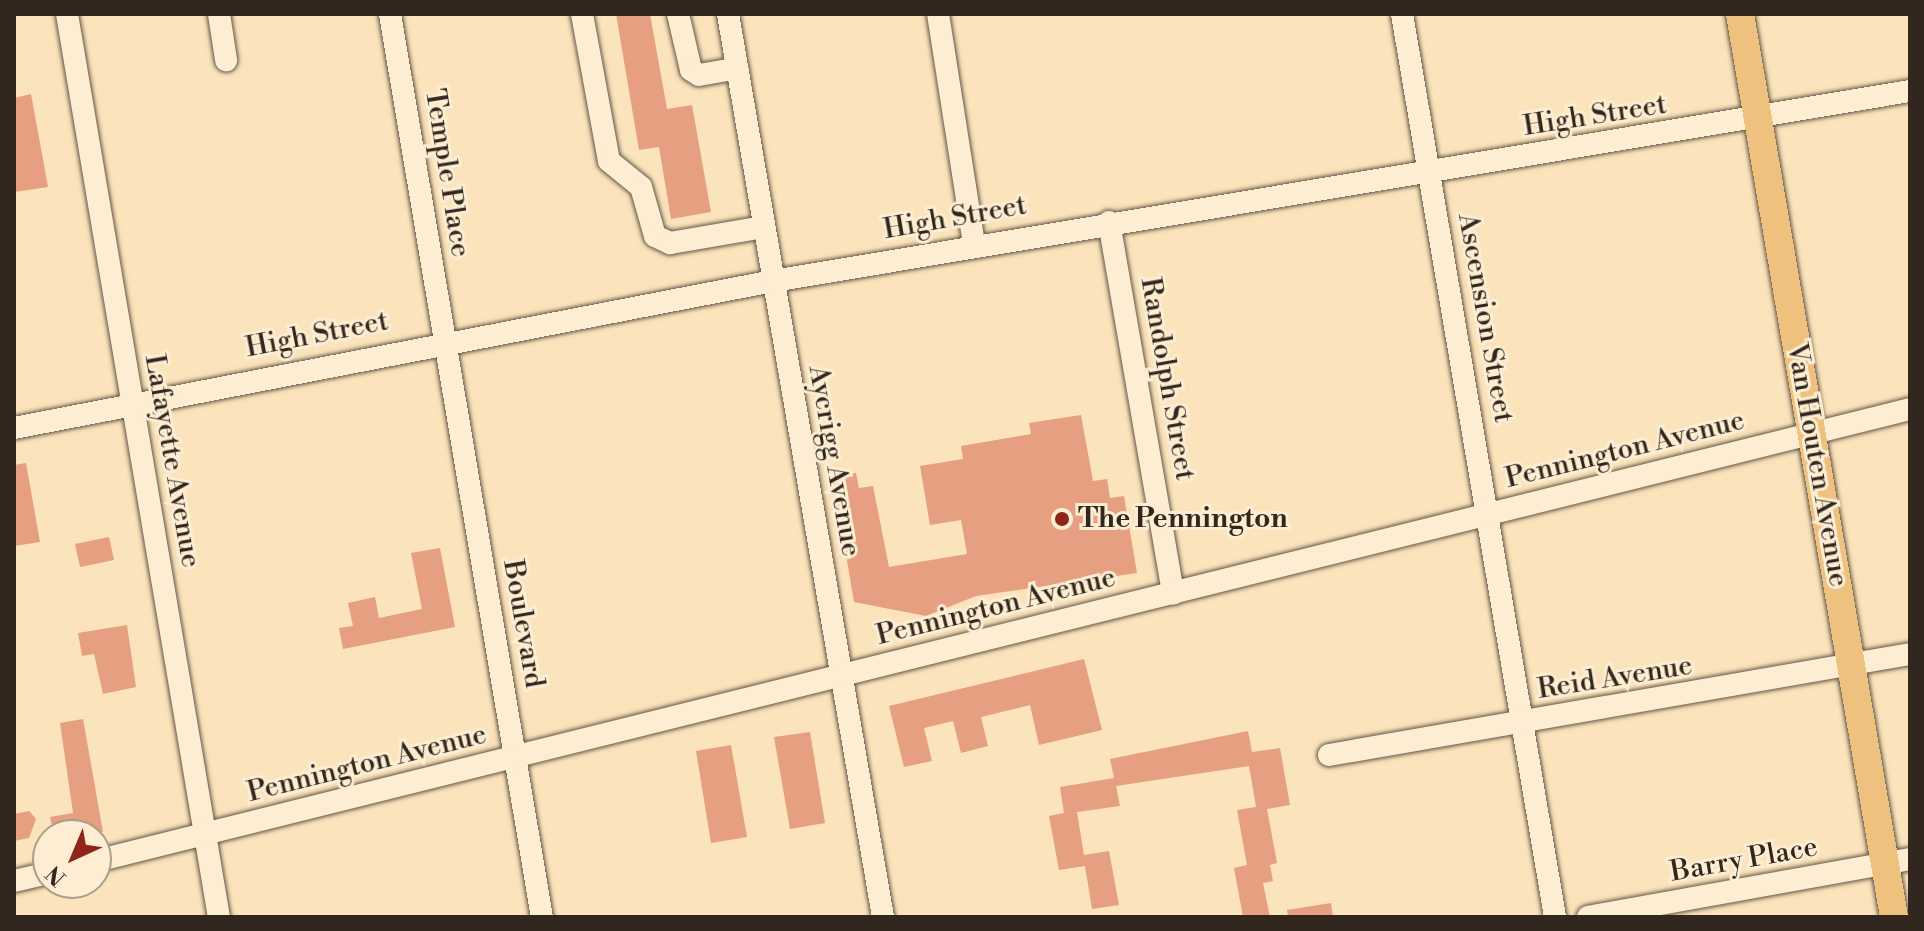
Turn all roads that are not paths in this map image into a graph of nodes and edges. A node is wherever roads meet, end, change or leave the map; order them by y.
1 (67, 14) edge
2 (219, 14) edge
3 (390, 14) edge
4 (582, 14) edge
5 (678, 14) edge
6 (728, 14) edge
7 (938, 14) edge
8 (1402, 14) edge
9 (1740, 14) edge
10 (226, 60) dead end
11 (737, 68) junction
12 (1910, 91) edge
13 (1758, 121) junction
14 (1430, 172) junction
15 (1109, 222) junction
16 (764, 227) junction
17 (974, 245) junction
18 (773, 281) junction
19 (445, 341) junction
20 (131, 401) junction
21 (1910, 409) edge
22 (14, 428) edge
23 (1812, 434) junction
24 (1487, 515) junction
25 (1173, 594) junction
26 (1910, 654) edge
27 (1852, 668) junction
28 (840, 677) junction
29 (1522, 724) junction
30 (1329, 755) dead end
31 (516, 758) junction
32 (205, 835) junction
33 (112, 857) edge
34 (1897, 862) edge
35 (219, 917) edge
36 (542, 917) edge
37 (883, 917) edge
38 (1555, 917) edge
39 (1588, 917) edge
40 (1894, 917) edge

1 - 20 street, Lafayette Avenue
2 - 10 street
3 - 19 street, Temple Place
4 - 16 street
5 - 11 street
6 - 11 street, Aycrigg Avenue
7 - 17 street
8 - 14 street, Ascension Street
9 - 13 main road, Van Houten Avenue
11 - 16 street, Aycrigg Avenue
12 - 13 street, High Street
13 - 14 street, High Street
13 - 23 main road, Van Houten Avenue
14 - 15 street, High Street
14 - 24 street, Ascension Street
15 - 17 street, High Street
15 - 25 street, Randolph Street
16 - 18 street, Aycrigg Avenue
17 - 18 street, High Street
18 - 19 street, High Street
18 - 28 street, Aycrigg Avenue
19 - 20 street, High Street
19 - 31 street, Boulevard
20 - 22 street, High Street
20 - 32 street, Lafayette Avenue
21 - 23 street, Pennington Avenue
23 - 24 street, Pennington Avenue
23 - 27 main road, Van Houten Avenue
24 - 25 street, Pennington Avenue
24 - 29 street, Ascension Street
25 - 28 street, Pennington Avenue
26 - 27 street, Reid Avenue
27 - 29 street, Reid Avenue
27 - 34 main road, Van Houten Avenue
28 - 31 street, Pennington Avenue
28 - 37 street, Aycrigg Avenue
29 - 30 street, Reid Avenue
29 - 38 street, Ascension Street
31 - 32 street, Pennington Avenue
31 - 36 street, Boulevard
32 - 33 street, Pennington Avenue
32 - 35 street, Lafayette Avenue
34 - 39 street, Barry Place
34 - 40 main road, Van Houten Avenue

